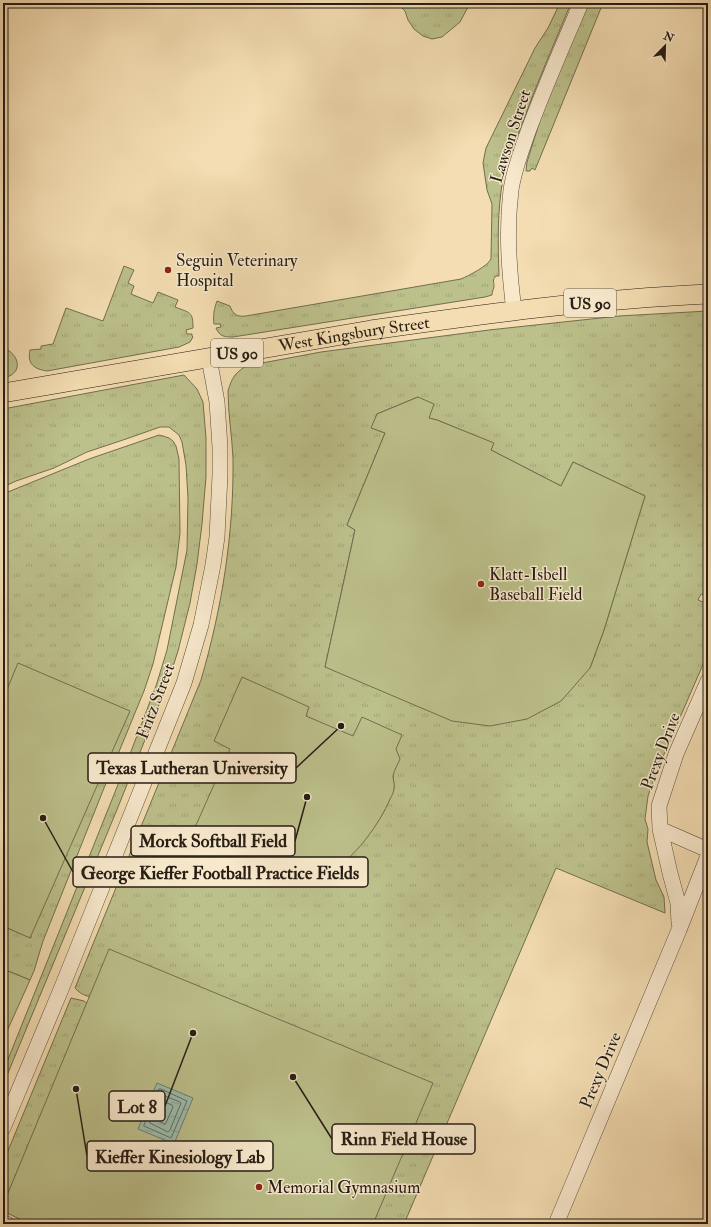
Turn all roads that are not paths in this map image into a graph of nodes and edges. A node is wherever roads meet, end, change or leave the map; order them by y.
1 (581, 3) edge
2 (708, 294) edge
3 (514, 311) junction
4 (209, 358) junction
5 (3, 393) edge
6 (708, 681) edge
7 (660, 829) junction
8 (708, 850) edge
9 (708, 856) edge
10 (679, 930) junction
11 (3, 1128) edge
12 (3, 1222) edge
13 (7, 1224) edge
14 (556, 1224) edge

1 - 3 street, Lawson Street
2 - 3 main road, West Kingsbury Street / US 90
3 - 4 main road, West Kingsbury Street / US 90
4 - 5 main road, West Kingsbury Street / US 90
4 - 11 street, Fritz Street
6 - 7 street, Prexy Drive
7 - 8 street
7 - 10 street, Prexy Drive
9 - 10 street, Prexy Drive
10 - 14 street, Prexy Drive
12 - 13 street

